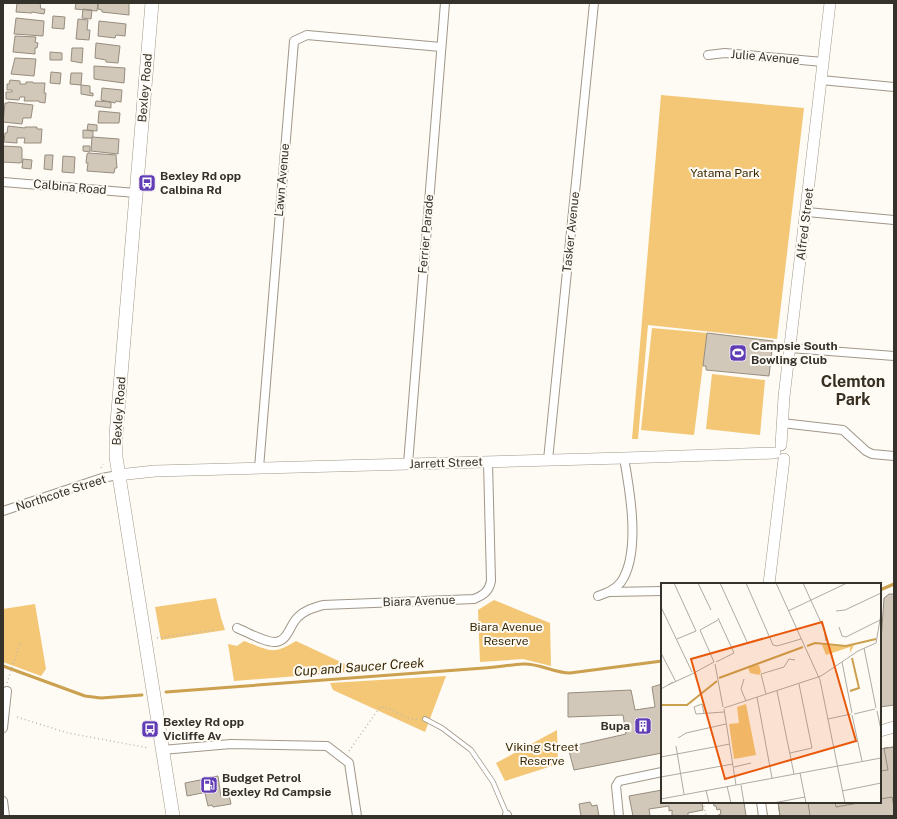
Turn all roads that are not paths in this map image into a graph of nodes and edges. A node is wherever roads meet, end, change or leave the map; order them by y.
1 (152, 3) edge
2 (445, 3) edge
3 (594, 3) edge
4 (830, 3) edge
5 (441, 47) junction
6 (708, 54) dead end
7 (823, 62) junction
8 (821, 80) junction
9 (894, 87) edge
10 (3, 182) edge
11 (136, 193) junction
12 (806, 212) junction
13 (894, 220) edge
14 (790, 348) junction
15 (894, 356) edge
16 (782, 423) junction
17 (780, 452) junction
18 (894, 456) edge
19 (624, 458) junction
20 (548, 460) junction
21 (488, 462) junction
22 (408, 464) junction
23 (258, 468) junction
24 (118, 475) junction
25 (3, 511) edge
26 (770, 583) edge
27 (661, 591) edge
28 (610, 592) junction
29 (598, 596) dead end
30 (237, 628) dead end
31 (7, 691) dead end
32 (425, 719) road end
33 (894, 727) edge
34 (3, 728) edge
35 (881, 731) edge
36 (881, 734) edge
37 (894, 735) edge
38 (162, 750) junction
39 (661, 772) edge
40 (3, 801) edge
41 (761, 803) edge
42 (6, 816) edge
43 (173, 816) edge
44 (357, 816) edge
45 (507, 816) edge
46 (619, 816) edge
47 (764, 816) edge

1 - 11 main road, Bexley Road
2 - 5 street, Ferrier Parade
3 - 20 street, Tasker Avenue
4 - 7 street, Alfred Street
5 - 22 street, Ferrier Parade
5 - 23 street, Lawn Avenue
6 - 7 street, Julie Avenue
7 - 8 street, Alfred Street
8 - 9 street
8 - 12 street, Alfred Street
10 - 11 street, Calbina Road
11 - 24 main road, Bexley Road
12 - 13 street
12 - 14 street, Alfred Street
14 - 15 street
14 - 16 street, Alfred Street
16 - 17 street, Alfred Street
16 - 18 street
17 - 19 street, Jarrett Street
17 - 26 street, Alfred Street
19 - 20 street, Jarrett Street
19 - 28 street
20 - 21 street, Jarrett Street
21 - 22 street, Jarrett Street
21 - 30 street, Biara Avenue
22 - 23 street, Jarrett Street
23 - 24 street, Jarrett Street
24 - 25 street, Northcote Street
24 - 38 main road, Bexley Road
27 - 28 street
28 - 29 street
31 - 34 street
32 - 45 lane
33 - 35 street
36 - 37 street
38 - 43 main road, Bexley Road
38 - 44 street
39 - 46 street
40 - 42 street
41 - 47 street

